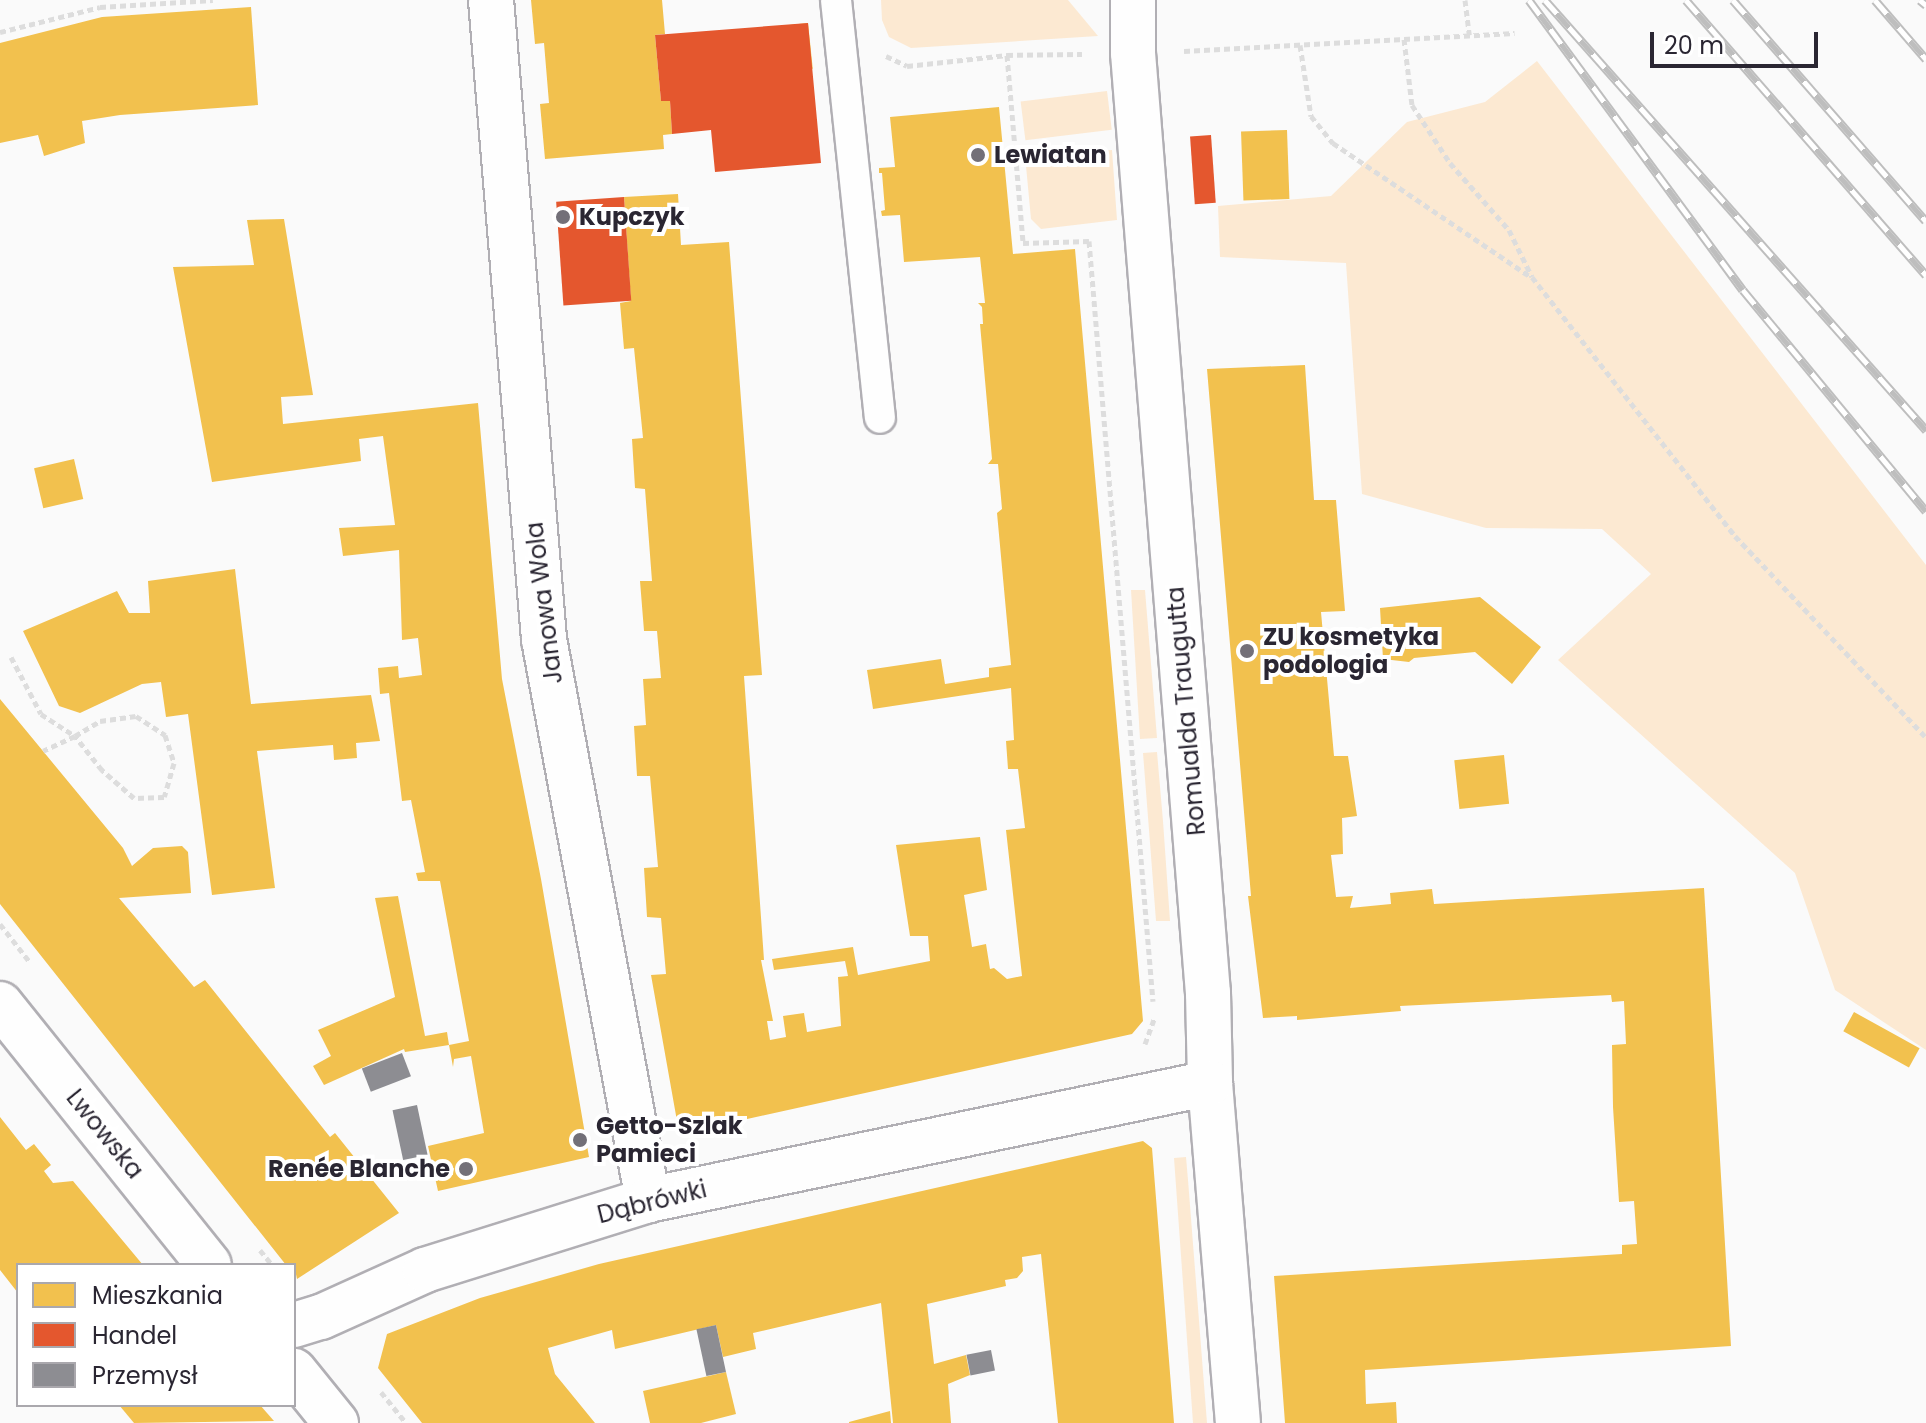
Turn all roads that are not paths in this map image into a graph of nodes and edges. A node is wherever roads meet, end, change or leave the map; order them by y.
1 (491, 0) edge
2 (836, 0) edge
3 (1133, 0) edge
4 (880, 418) dead end
5 (0, 1004) edge
6 (1210, 1083) junction
7 (648, 1200) junction
8 (207, 1263) edge
9 (296, 1324) edge
10 (296, 1373) edge
11 (336, 1423) edge
12 (1238, 1423) edge

1 - 7 street, Janowa Wola
2 - 4 lane
3 - 6 street, Romualda Traugutta
5 - 8 street, Lwowska
6 - 7 street, Dąbrówki
6 - 12 street, Romualda Traugutta
7 - 9 street, Dąbrówki
10 - 11 street

